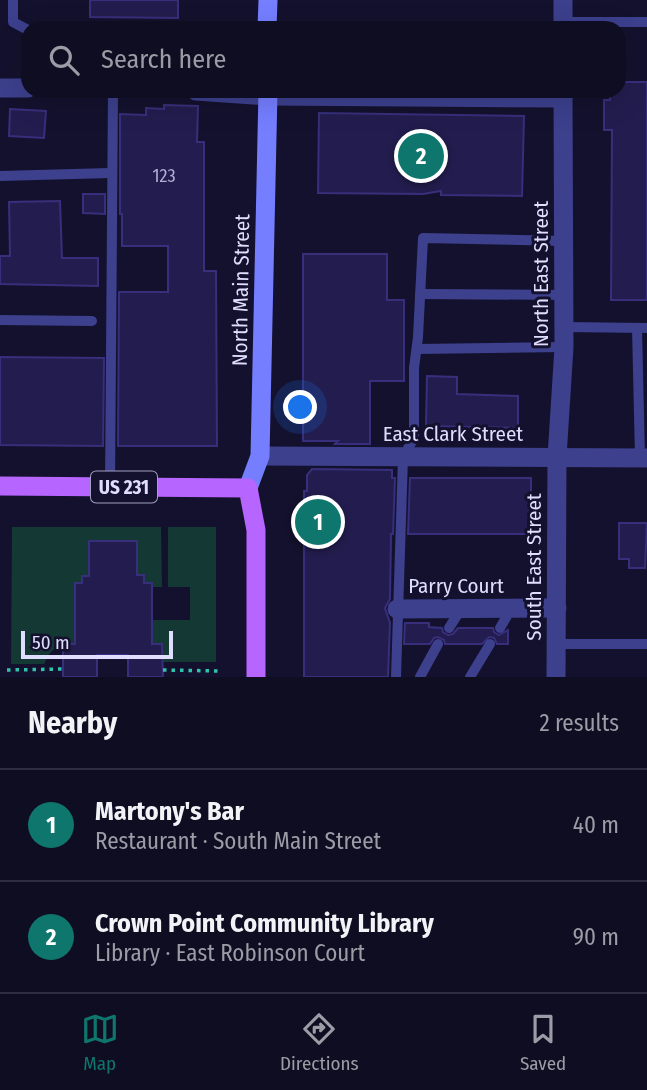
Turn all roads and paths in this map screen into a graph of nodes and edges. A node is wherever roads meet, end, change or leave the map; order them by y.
1 (13, 0) edge
2 (268, 0) edge
3 (563, 0) edge
4 (267, 21) edge
5 (563, 21) edge
6 (647, 22) edge
7 (626, 23) edge
8 (21, 26) edge
9 (0, 88) edge
10 (21, 88) edge
11 (113, 98) edge
12 (269, 98) edge
13 (563, 98) edge
14 (110, 173) junction
15 (0, 176) edge
16 (564, 241) junction
17 (420, 294) junction
18 (564, 295) junction
19 (0, 320) edge
20 (92, 321) dead end
21 (564, 327) junction
22 (642, 328) edge
23 (417, 348) junction
24 (564, 348) junction
25 (260, 456) junction
26 (403, 457) junction
27 (557, 457) junction
28 (644, 458) edge
29 (0, 486) edge
30 (110, 487) junction
31 (248, 488) junction
32 (557, 608) junction
33 (397, 609) junction
34 (461, 609) junction
35 (511, 609) junction
36 (449, 628) dead end
37 (500, 628) dead end
38 (438, 644) dead end
39 (490, 644) dead end
40 (556, 644) junction
41 (647, 644) edge
42 (63, 669) dead end
43 (7, 670) dead end
44 (163, 670) dead end
45 (219, 671) dead end
46 (256, 677) edge
47 (396, 677) edge
48 (420, 677) edge
49 (470, 677) edge
50 (556, 677) edge

1 - 8 lane
2 - 4 main road
3 - 5 street
6 - 7 lane
9 - 10 street
11 - 14 lane
12 - 25 main road, North Main Street
13 - 16 street, North East Street
14 - 15 lane
14 - 30 lane
16 - 17 lane
16 - 18 street, North East Street
17 - 18 lane
17 - 23 lane
18 - 21 street, North East Street
19 - 20 lane
21 - 22 lane
21 - 24 street, North East Street
22 - 28 lane
23 - 24 lane
23 - 26 lane
24 - 27 street, North East Street
25 - 26 street, East Clark Street
25 - 31 main road, North Main Street
26 - 27 street, East Clark Street
26 - 33 lane
27 - 28 street, East Clark Street
27 - 32 street, South East Street
29 - 30 main road, US 231
30 - 31 main road, US 231
31 - 46 main road
32 - 35 street, Parry Court
32 - 40 street, South East Street
33 - 34 street, Parry Court
33 - 47 lane
34 - 35 street, Parry Court
34 - 36 lane
35 - 37 lane
38 - 48 lane
39 - 49 lane
40 - 41 lane
40 - 50 street, South East Street
42 - 43 path
44 - 45 path

